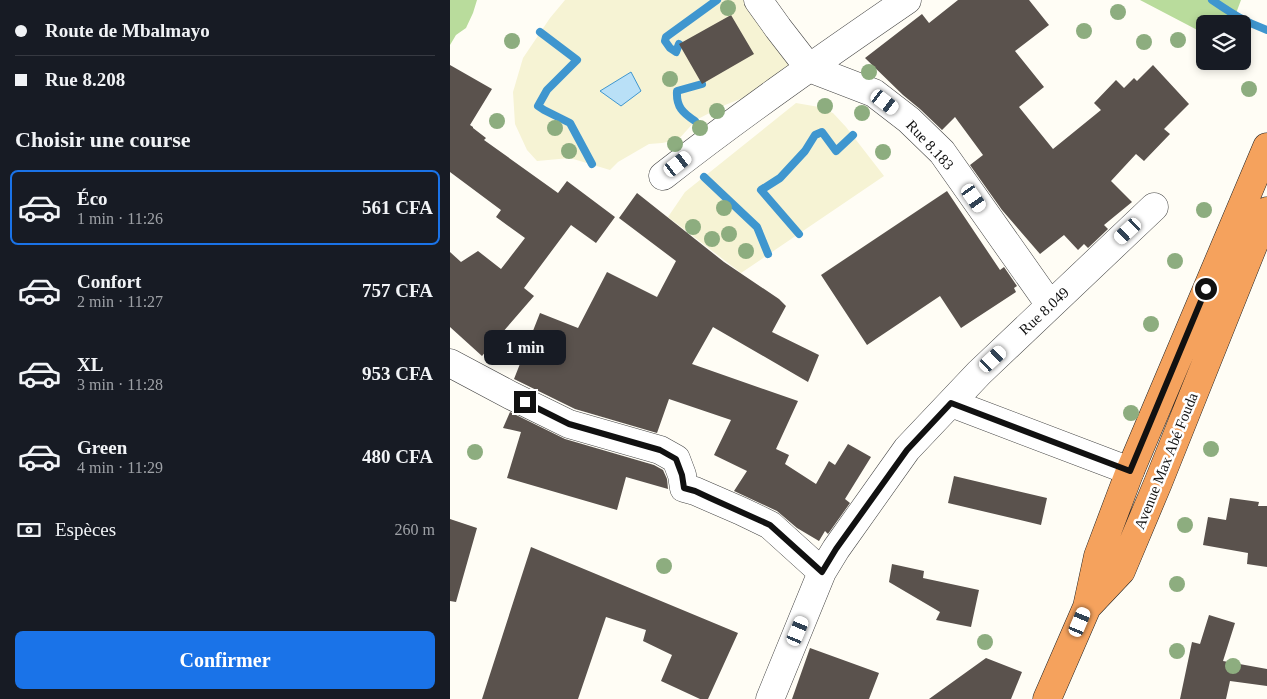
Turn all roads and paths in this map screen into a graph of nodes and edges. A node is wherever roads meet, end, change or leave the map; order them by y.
1 (758, 0) edge
2 (907, 0) edge
3 (809, 68) junction
4 (1267, 147) edge
5 (663, 176) dead end
6 (1154, 207) dead end
7 (1267, 211) edge
8 (1050, 305) junction
9 (450, 363) edge
10 (951, 403) junction
11 (1130, 471) junction
12 (822, 572) junction
13 (1087, 607) junction
14 (770, 699) edge
15 (1047, 699) edge

1 - 3 street
2 - 3 street
3 - 5 street
3 - 8 street, Rue 8.183
4 - 11 highway
6 - 8 street, Rue 8.049
7 - 13 highway, Avenue Max Abé Fouda
8 - 10 street, Rue 8.049
9 - 12 street
10 - 11 street
10 - 12 street, Rue 8.049
11 - 13 highway
12 - 14 street, Rue 8.049
13 - 15 highway, Avenue Max Abé Fouda

